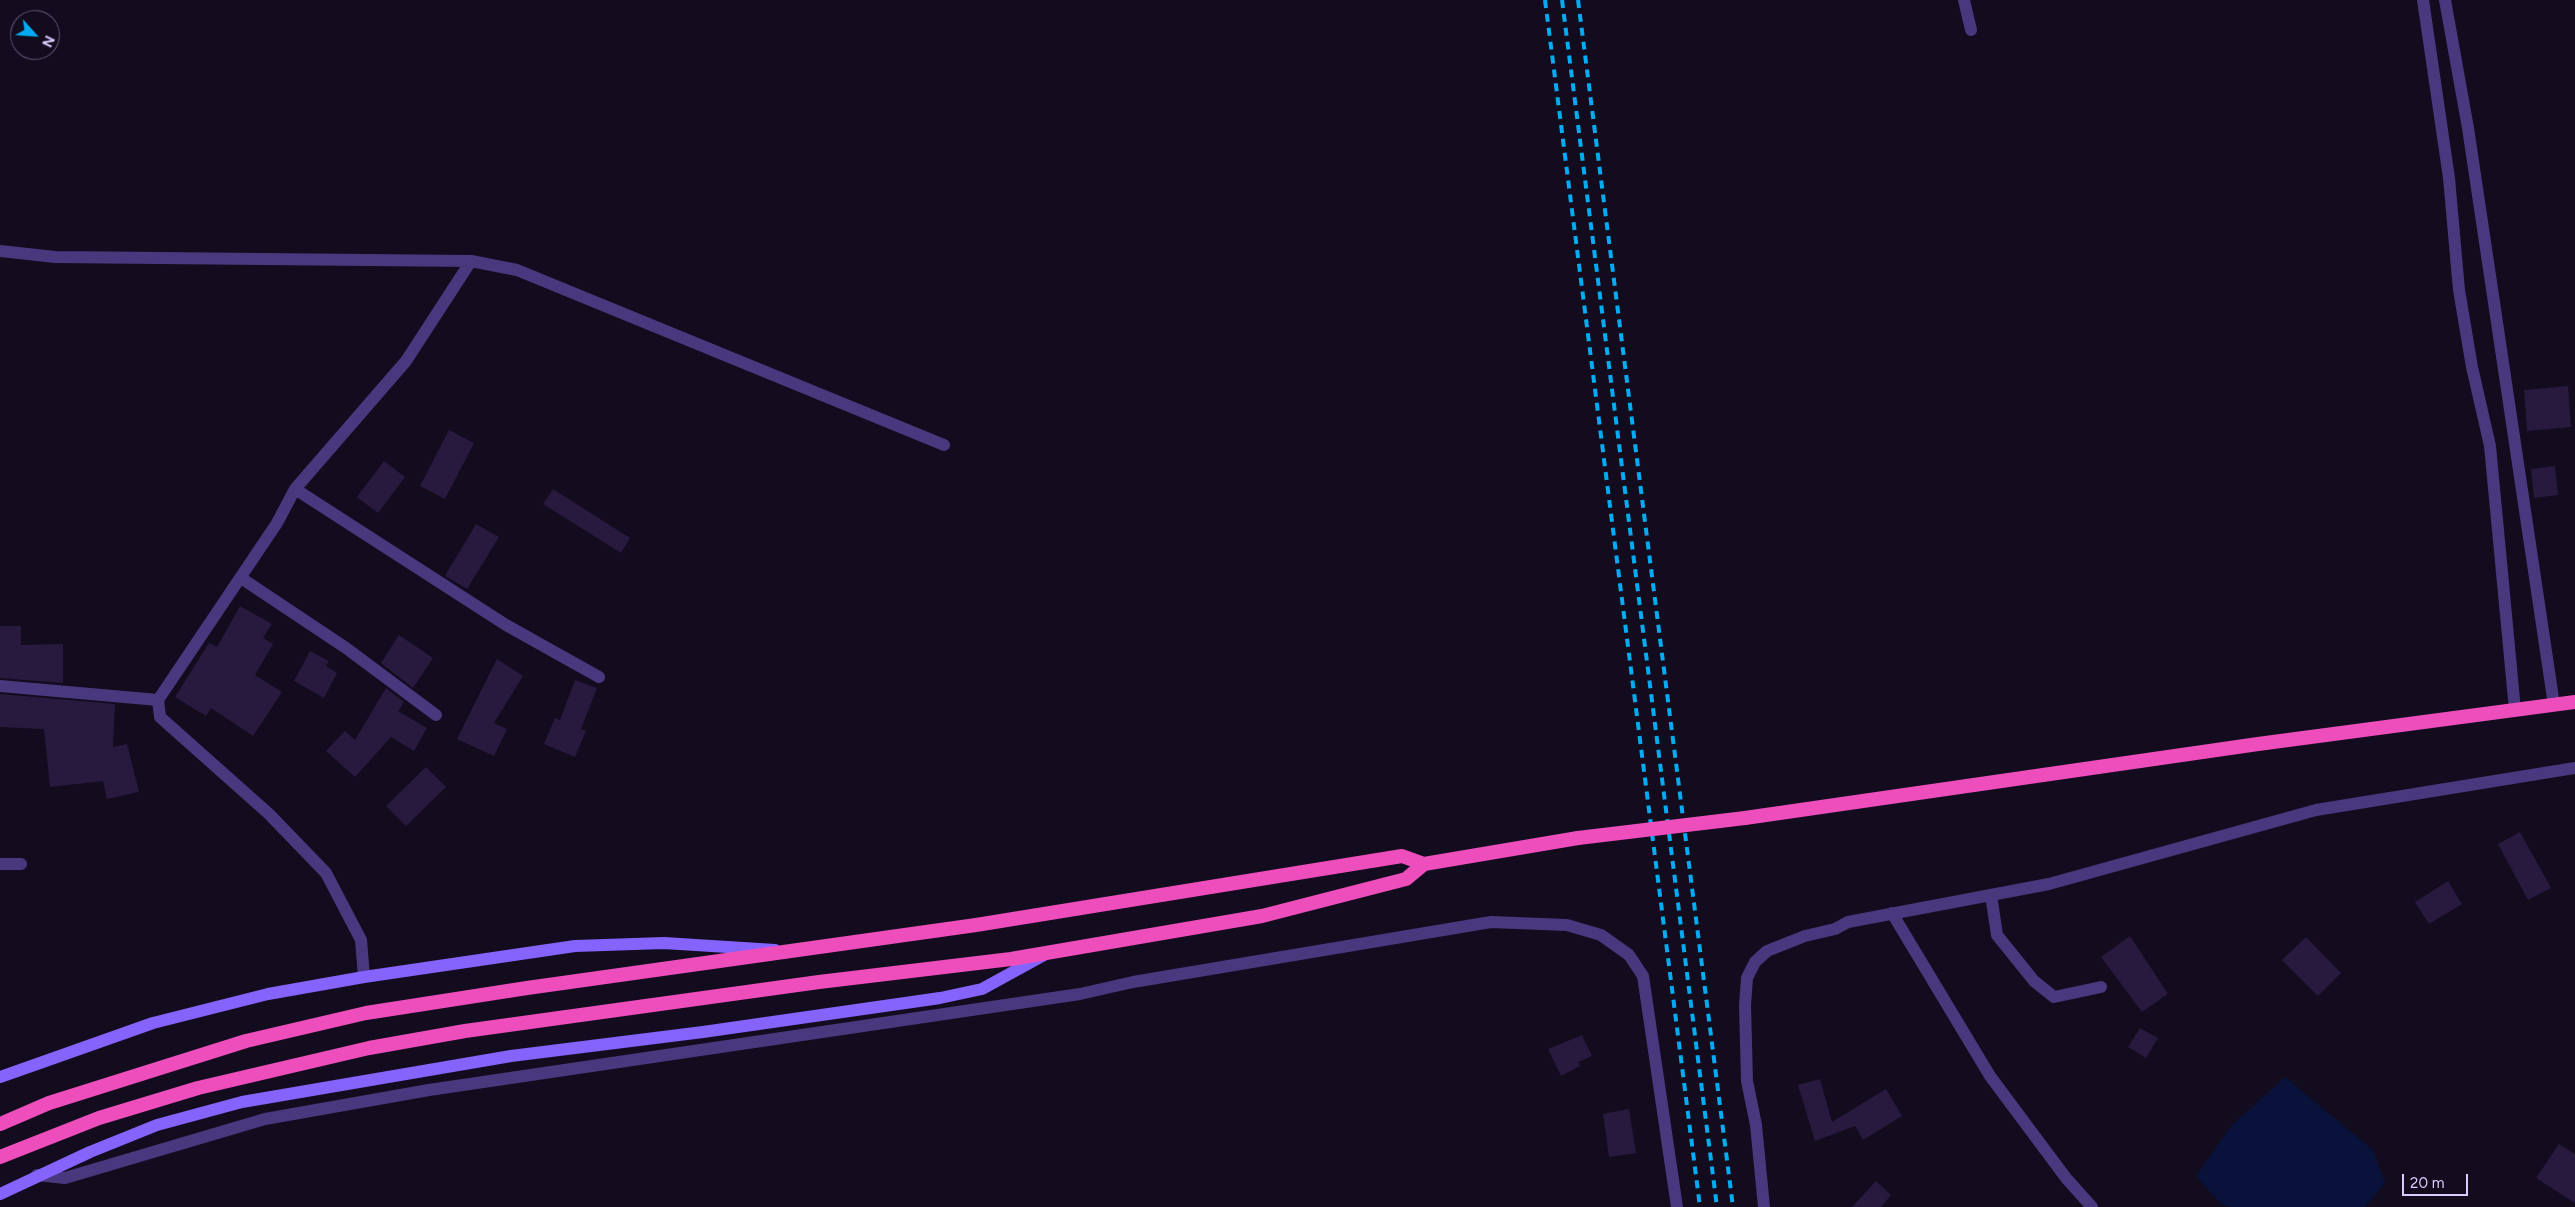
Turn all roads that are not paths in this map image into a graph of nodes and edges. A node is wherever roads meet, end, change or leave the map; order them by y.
1 (1964, 0) edge
2 (2423, 0) edge
3 (2445, 0) edge
4 (1971, 30) dead end
5 (0, 251) edge
6 (471, 261) junction
7 (944, 445) dead end
8 (295, 489) junction
9 (241, 578) junction
10 (599, 677) dead end
11 (0, 686) edge
12 (158, 700) junction
13 (2575, 702) edge
14 (2554, 705) junction
15 (2515, 710) junction
16 (436, 715) dead end
17 (2575, 768) edge
18 (0, 864) edge
19 (21, 864) dead end
20 (1424, 864) junction
21 (1991, 895) junction
22 (1892, 913) junction
23 (796, 951) junction
24 (1050, 951) junction
25 (364, 977) junction
26 (2101, 987) dead end
27 (0, 1077) edge
28 (0, 1124) edge
29 (0, 1157) edge
30 (38, 1176) junction
31 (0, 1194) edge
32 (1677, 1207) edge
33 (1764, 1207) edge
34 (2092, 1207) edge

1 - 4 street
2 - 15 street
3 - 14 street
5 - 6 street
6 - 7 street
6 - 8 street
8 - 9 street
8 - 10 street
9 - 12 street
9 - 16 street
11 - 12 street
12 - 25 street
13 - 14 highway
14 - 15 highway
15 - 20 highway, bridge
17 - 21 street
18 - 19 street
20 - 23 highway
20 - 24 highway
21 - 22 street
21 - 26 street
22 - 33 street
22 - 34 street
23 - 25 main road
23 - 28 highway
24 - 29 highway
24 - 30 main road
25 - 27 main road
30 - 31 main road
30 - 32 street

